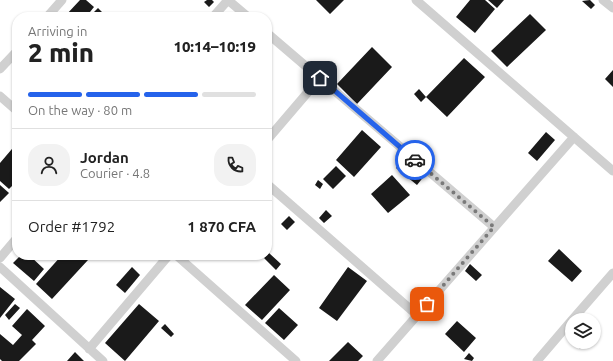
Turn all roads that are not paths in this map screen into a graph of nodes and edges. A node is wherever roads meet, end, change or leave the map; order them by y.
1 (62, 0) edge
2 (228, 0) edge
3 (416, 0) edge
4 (603, 0) edge
5 (613, 8) edge
6 (51, 12) edge
7 (217, 12) edge
8 (242, 12) edge
9 (272, 37) edge
10 (12, 56) edge
11 (0, 69) edge
12 (320, 78) junction
13 (0, 96) edge
14 (12, 107) edge
15 (272, 134) edge
16 (574, 137) junction
17 (613, 171) edge
18 (272, 188) edge
19 (494, 227) junction
20 (12, 244) edge
21 (0, 258) edge
22 (165, 260) edge
23 (182, 260) edge
24 (0, 267) edge
25 (613, 273) edge
26 (578, 313) edge
27 (417, 315) junction
28 (565, 328) edge
29 (89, 349) junction
30 (103, 361) edge
31 (296, 361) edge
32 (377, 361) edge
33 (537, 361) edge

1 - 6 street
2 - 7 street
2 - 8 street
3 - 16 street
4 - 5 street
9 - 12 street
10 - 11 street
12 - 15 street
12 - 19 street
13 - 14 street
16 - 17 street
16 - 19 street
18 - 27 street
19 - 27 street
20 - 21 street
22 - 29 street
23 - 31 street
24 - 29 street
25 - 26 street
27 - 32 street
28 - 33 street
29 - 30 street

